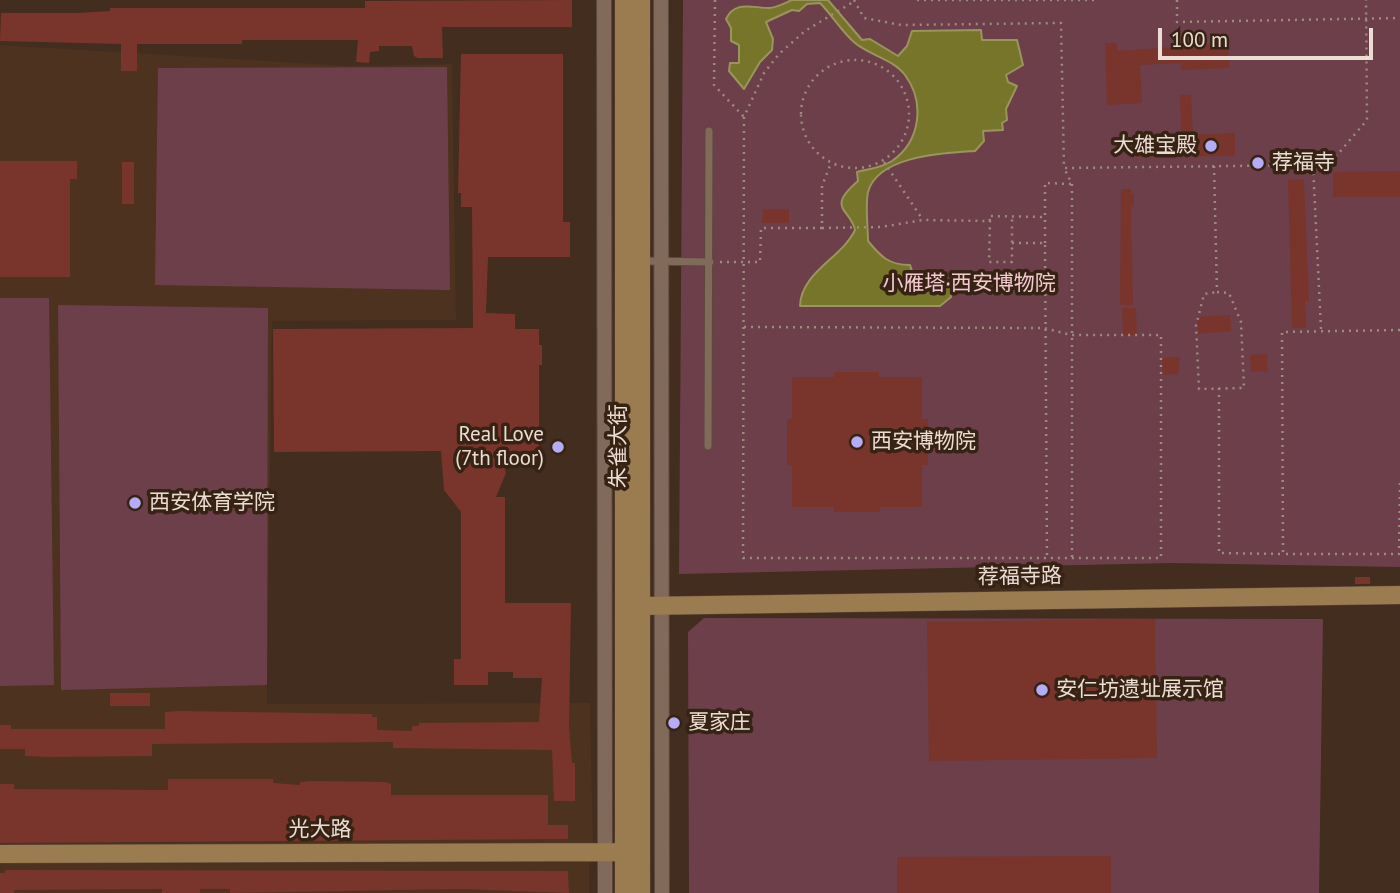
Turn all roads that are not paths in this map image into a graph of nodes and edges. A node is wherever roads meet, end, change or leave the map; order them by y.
1 (604, 0) edge
2 (624, 0) edge
3 (642, 0) edge
4 (661, 0) edge
5 (709, 131) dead end
6 (643, 261) junction
7 (661, 261) junction
8 (709, 262) junction
9 (708, 446) dead end
10 (1400, 595) edge
11 (641, 606) junction
12 (662, 606) junction
13 (605, 852) junction
14 (632, 852) junction
15 (0, 854) edge
16 (605, 893) edge
17 (624, 893) edge
18 (640, 893) edge
19 (662, 893) edge

1 - 13 street
2 - 14 main road, 朱雀大街
3 - 6 main road, 朱雀大街
4 - 7 street
5 - 8 lane
6 - 7 lane
6 - 11 main road, 朱雀大街
7 - 8 lane
7 - 12 street
8 - 9 lane
10 - 12 main road, 荐福寺路
11 - 12 main road, 荐福寺路
11 - 14 main road, 朱雀大街
12 - 19 street
13 - 14 main road, 光大路
13 - 15 main road, 光大路
13 - 16 street
14 - 17 main road, 朱雀大街
14 - 18 main road, 朱雀大街

